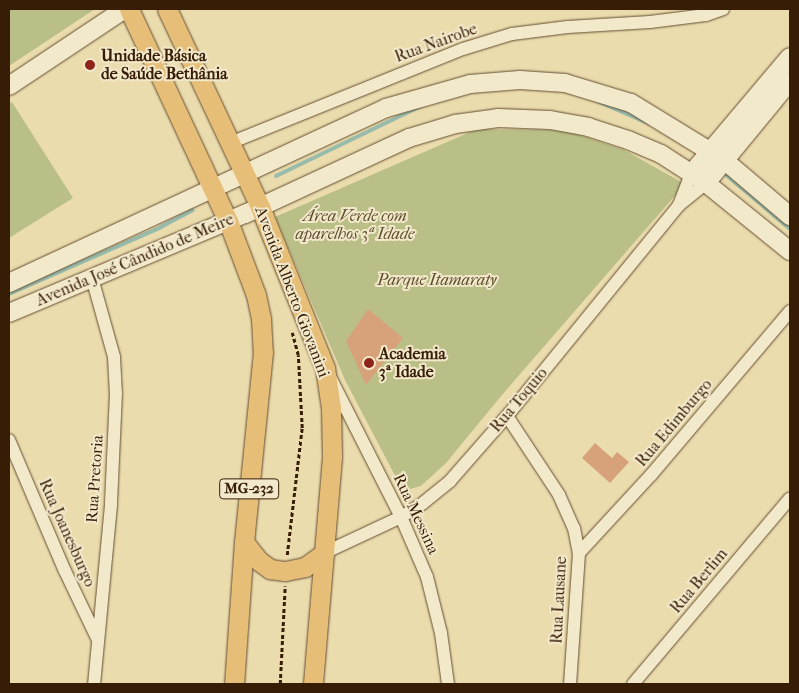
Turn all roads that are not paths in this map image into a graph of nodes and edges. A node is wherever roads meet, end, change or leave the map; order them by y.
1 (125, 9) edge
2 (129, 9) edge
3 (167, 9) edge
4 (723, 9) edge
5 (790, 56) edge
6 (790, 81) edge
7 (9, 86) edge
8 (230, 143) junction
9 (710, 150) junction
10 (724, 160) junction
11 (246, 175) junction
12 (698, 179) junction
13 (213, 190) junction
14 (260, 207) junction
15 (790, 216) edge
16 (228, 221) junction
17 (790, 251) edge
18 (92, 278) junction
19 (9, 283) edge
20 (790, 311) edge
21 (9, 313) edge
22 (325, 368) junction
23 (507, 416) junction
24 (9, 440) edge
25 (790, 498) edge
26 (401, 517) junction
27 (244, 542) junction
28 (324, 553) junction
29 (579, 553) junction
30 (97, 638) junction
31 (94, 684) edge
32 (234, 684) edge
33 (313, 684) edge
34 (448, 684) edge
35 (570, 684) edge
36 (634, 684) edge

1 - 7 street
2 - 13 main road, MG-232
3 - 8 main road, Avenida Alberto Giovanini
4 - 8 street, Rua Nairobe
5 - 9 street, Rua Toquio
6 - 10 street
8 - 11 main road, Avenida Alberto Giovanini
9 - 10 street, Avenida José Cândido de Meire
9 - 11 street, Avenida José Cândido de Meire
9 - 12 street, Rua Toquio
10 - 12 street
10 - 15 street, Avenida José Cândido de Meire
11 - 13 street, Avenida José Cândido de Meire
11 - 14 main road, Avenida Alberto Giovanini
12 - 14 street, Avenida José Cândido de Meire
12 - 17 street, Avenida José Cândido de Meire
12 - 23 street, Rua Toquio
13 - 16 main road, MG-232
13 - 19 street, Avenida José Cândido de Meire
14 - 16 street, Avenida José Cândido de Meire
14 - 22 main road, Avenida Alberto Giovanini
16 - 18 street, Avenida José Cândido de Meire
16 - 27 main road, MG-232
18 - 21 street, Avenida José Cândido de Meire
18 - 30 street, Rua Pretoria
20 - 29 street, Rua Edimburgo
22 - 26 street, Rua Messina
22 - 28 main road, Avenida Alberto Giovanini
23 - 26 street, Rua Toquio
23 - 29 street, Rua Lausane
24 - 30 street, Rua Joanesburgo
25 - 36 street, Rua Berlim
26 - 28 street, Rua Toquio
26 - 34 street, Rua Messina
27 - 28 main road
27 - 32 main road, MG-232
28 - 33 main road, Avenida Alberto Giovanini
29 - 35 street, Rua Lausane
30 - 31 street, Rua Pretoria

